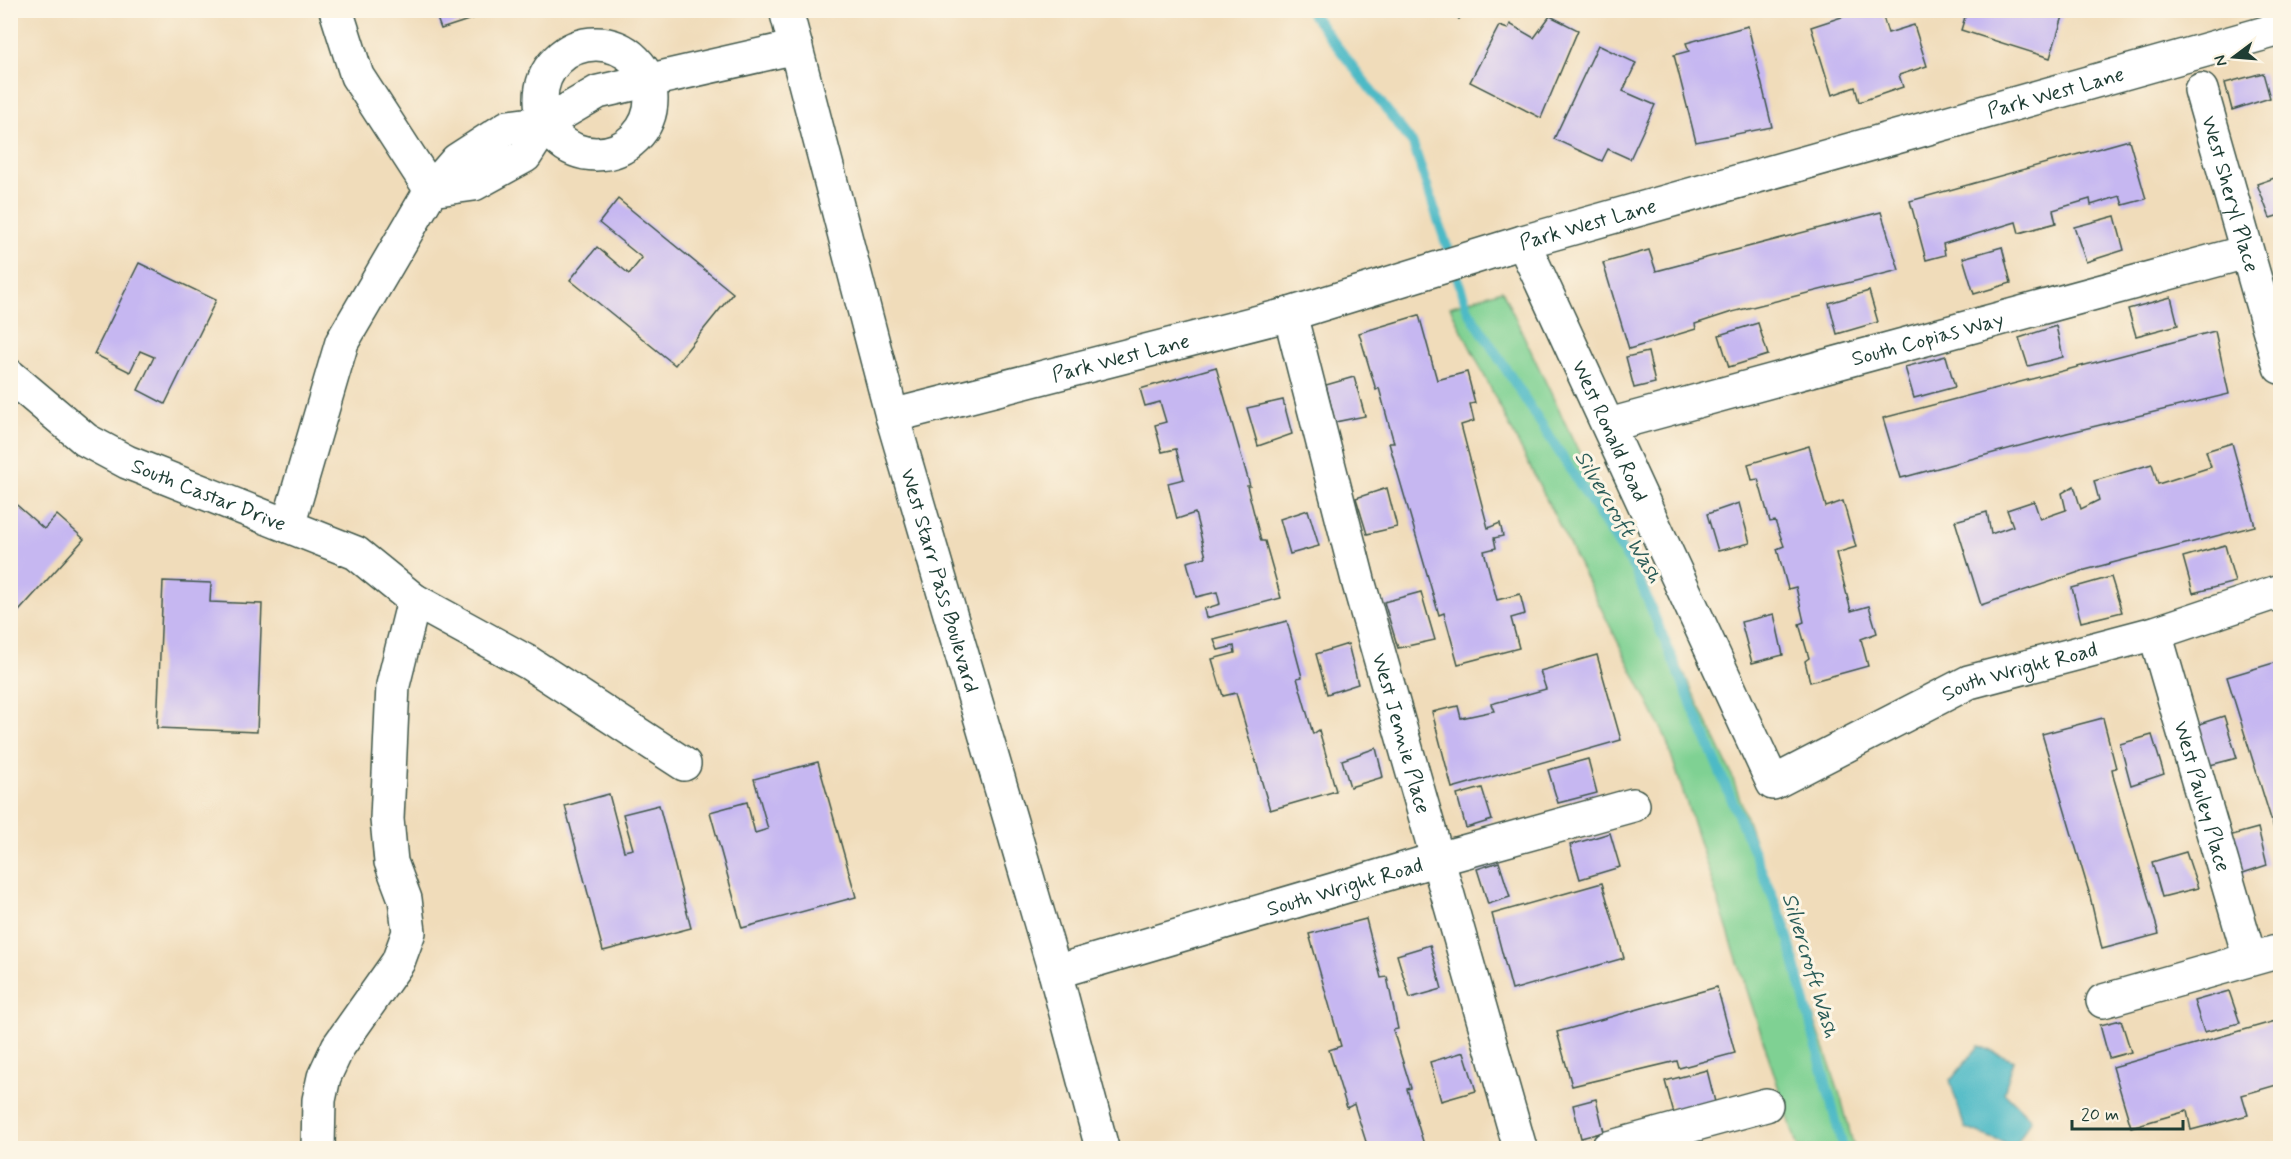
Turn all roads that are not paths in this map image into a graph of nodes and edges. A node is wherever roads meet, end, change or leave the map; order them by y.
1 (336, 10) edge
2 (786, 10) edge
3 (2280, 29) edge
4 (796, 47) junction
5 (648, 80) junction
6 (2201, 90) dead end
7 (547, 122) junction
8 (431, 190) junction
9 (1523, 242) junction
10 (2246, 252) junction
11 (1290, 314) junction
12 (2280, 367) edge
13 (10, 376) edge
14 (892, 416) junction
15 (1609, 425) junction
16 (288, 526) junction
17 (2280, 591) edge
18 (414, 600) junction
19 (2155, 633) junction
20 (684, 764) dead end
21 (1773, 783) joint
22 (1633, 805) dead end
23 (1437, 859) junction
24 (2265, 955) edge
25 (1055, 972) junction
26 (2103, 1001) dead end
27 (1766, 1104) dead end
28 (318, 1149) edge
29 (1102, 1149) edge
30 (1520, 1149) edge
31 (1608, 1149) edge

1 - 8 street
2 - 4 street, West Starr Pass Boulevard
3 - 9 street, Park West Lane
4 - 5 street
4 - 14 street, West Starr Pass Boulevard
5 - 7 street
5 - 7 street
5 - 7 street
6 - 10 street, West Sheryl Place
7 - 8 street
8 - 16 street
9 - 11 street, Park West Lane
9 - 15 street, West Ronald Road
10 - 12 street, West Sheryl Place
10 - 15 street, South Copias Way
11 - 14 street, Park West Lane
11 - 23 street, West Jennie Place
13 - 16 street, South Castar Drive
14 - 25 street, West Starr Pass Boulevard
15 - 21 street, West Ronald Road
16 - 18 street, South Castar Drive
17 - 19 street, South Wright Road
18 - 20 street, South Castar Drive
18 - 28 street
19 - 21 street, South Wright Road
19 - 24 street, West Pauley Place
22 - 23 street, South Wright Road
23 - 25 street, South Wright Road
23 - 30 street, West Jennie Place
24 - 26 street
25 - 29 street, West Starr Pass Boulevard
27 - 31 street

